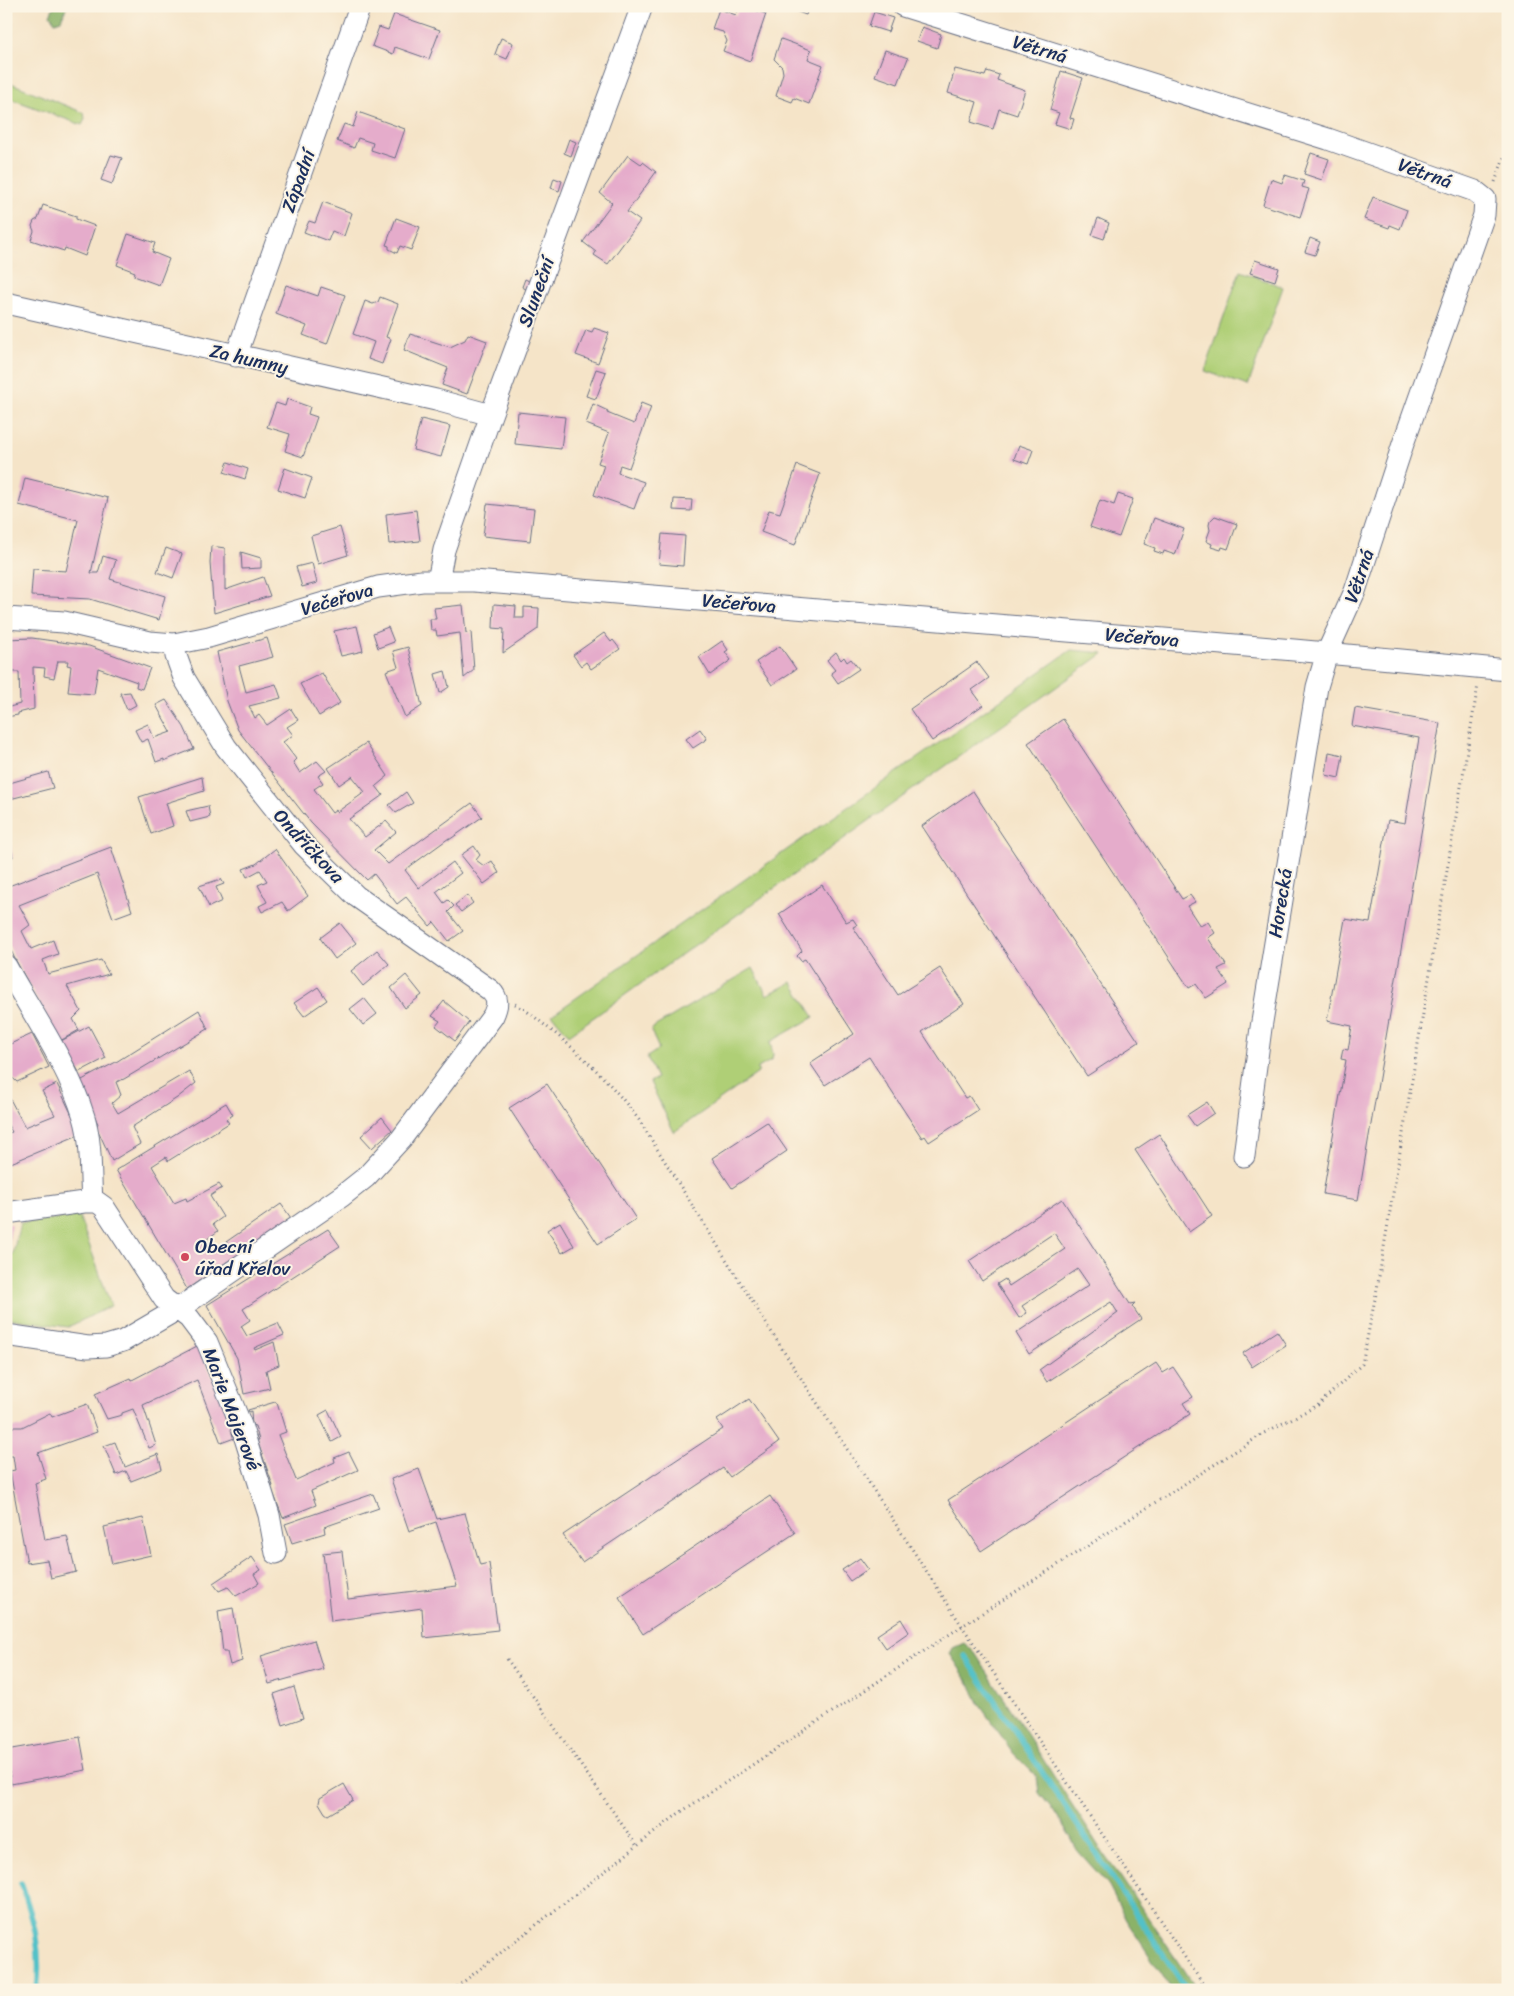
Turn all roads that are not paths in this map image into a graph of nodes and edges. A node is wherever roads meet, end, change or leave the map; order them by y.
1 (360, 6) edge
2 (642, 6) edge
3 (903, 6) edge
4 (6, 303) edge
5 (236, 356) junction
6 (491, 415) junction
7 (438, 581) junction
8 (6, 618) edge
9 (174, 644) junction
10 (1327, 653) junction
11 (1508, 670) edge
12 (6, 966) edge
13 (1244, 1156) dead end
14 (92, 1201) junction
15 (6, 1213) edge
16 (178, 1310) junction
17 (6, 1335) edge
18 (276, 1553) dead end

1 - 5 street, Západní
2 - 6 street, Sluneční
3 - 10 street, Větrná
4 - 5 street, Za humny
5 - 6 street, Za humny
6 - 7 street, Sluneční
7 - 9 street, Večeřova
7 - 10 street, Večeřova
8 - 9 street, Večeřova
9 - 16 street, Ondříčkova
10 - 11 street, Večeřova
10 - 13 street, Horecká
12 - 14 street
14 - 15 street
14 - 16 street, Marie Majerové
16 - 17 street
16 - 18 street, Marie Majerové

